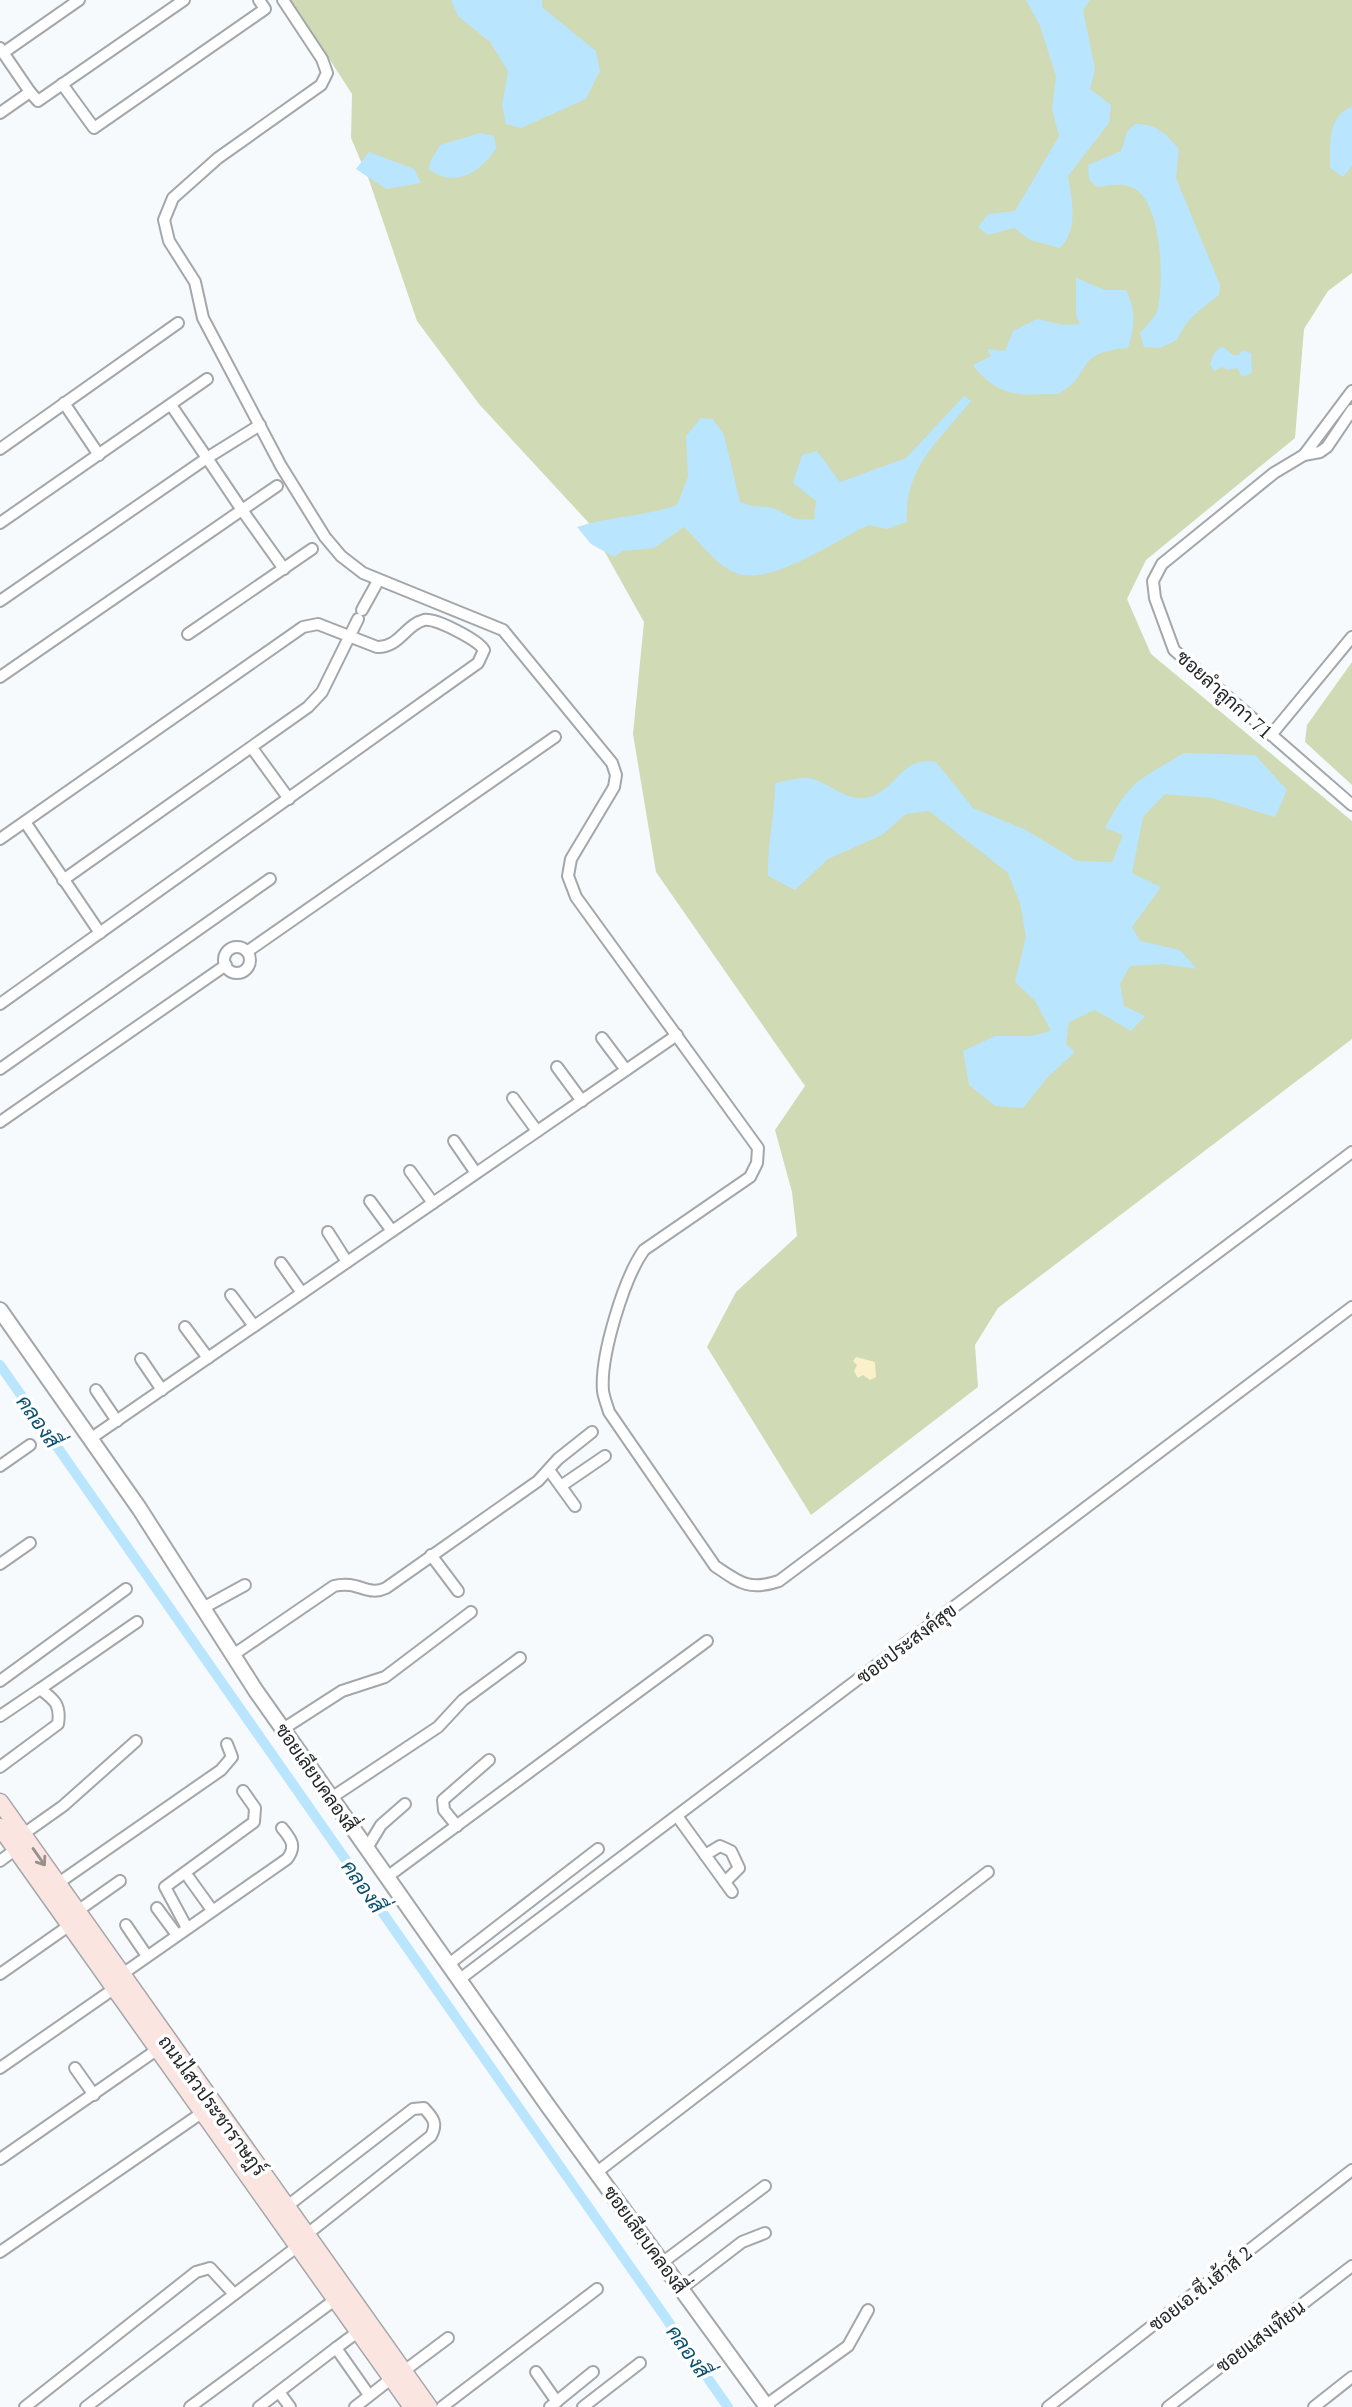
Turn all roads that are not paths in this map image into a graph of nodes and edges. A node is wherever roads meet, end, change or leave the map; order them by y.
1 (79, 0) edge
2 (184, 0) edge
3 (259, 0) edge
4 (283, 0) edge
5 (2, 50) edge
6 (62, 84) junction
7 (30, 92) junction
8 (0, 113) edge
9 (178, 323) dead end
10 (207, 379) dead end
11 (1352, 391) edge
12 (64, 403) junction
13 (171, 405) junction
14 (1352, 410) edge
15 (1332, 415) junction
16 (1344, 423) junction
17 (260, 425) junction
18 (0, 449) edge
19 (99, 455) junction
20 (1304, 455) junction
21 (207, 458) junction
22 (277, 486) dead end
23 (242, 510) junction
24 (0, 523) edge
25 (312, 550) dead end
26 (284, 569) junction
27 (378, 580) junction
28 (0, 601) edge
29 (187, 634) dead end
30 (349, 636) junction
31 (1352, 637) edge
32 (0, 677) edge
33 (1271, 735) junction
34 (555, 737) dead end
35 (252, 748) junction
36 (289, 799) junction
37 (1352, 805) edge
38 (25, 821) junction
39 (0, 839) edge
40 (270, 879) dead end
41 (63, 880) junction
42 (100, 933) junction
43 (248, 951) junction
44 (226, 965) junction
45 (0, 1004) edge
46 (677, 1035) junction
47 (602, 1038) dead end
48 (557, 1067) dead end
49 (0, 1069) edge
50 (626, 1070) junction
51 (513, 1098) dead end
52 (582, 1101) junction
53 (0, 1122) edge
54 (537, 1131) junction
55 (454, 1141) dead end
56 (1352, 1152) edge
57 (410, 1171) dead end
58 (476, 1173) junction
59 (370, 1201) dead end
60 (433, 1203) junction
61 (392, 1231) junction
62 (328, 1232) dead end
63 (347, 1262) junction
64 (281, 1263) dead end
65 (302, 1293) junction
66 (231, 1295) dead end
67 (1352, 1307) edge
68 (0, 1310) edge
69 (254, 1326) junction
70 (185, 1327) dead end
71 (208, 1358) junction
72 (141, 1359) dead end
73 (96, 1390) dead end
74 (162, 1390) junction
75 (117, 1421) junction
76 (592, 1432) dead end
77 (90, 1440) junction
78 (30, 1445) dead end
79 (604, 1456) dead end
80 (0, 1466) edge
81 (549, 1470) junction
82 (561, 1486) junction
83 (575, 1506) dead end
84 (30, 1543) dead end
85 (431, 1555) junction
86 (0, 1564) edge
87 (245, 1585) dead end
88 (126, 1589) dead end
89 (458, 1591) dead end
90 (203, 1608) junction
91 (471, 1612) dead end
92 (137, 1622) dead end
93 (707, 1641) dead end
94 (233, 1655) junction
95 (520, 1658) dead end
96 (0, 1681) edge
97 (40, 1689) junction
98 (0, 1716) edge
99 (283, 1730) junction
100 (136, 1741) dead end
101 (226, 1744) dead end
102 (489, 1760) dead end
103 (0, 1766) edge
104 (243, 1791) dead end
105 (331, 1798) junction
106 (0, 1802) edge
107 (405, 1804) dead end
108 (677, 1816) junction
109 (457, 1826) junction
110 (282, 1828) dead end
111 (11, 1833) edge
112 (367, 1848) junction
113 (598, 1849) dead end
114 (705, 1855) junction
115 (0, 1861) edge
116 (988, 1872) dead end
117 (387, 1877) junction
118 (190, 1878) dead end
119 (120, 1881) dead end
120 (725, 1882) junction
121 (57, 1884) junction
122 (732, 1892) dead end
123 (157, 1908) dead end
124 (212, 1910) junction
125 (73, 1919) junction
126 (126, 1925) dead end
127 (187, 1928) junction
128 (177, 1935) junction
129 (147, 1956) junction
130 (449, 1964) junction
131 (0, 1974) edge
132 (460, 1979) junction
133 (118, 1982) junction
134 (158, 2049) junction
135 (0, 2068) edge
136 (75, 2068) dead end
137 (94, 2095) junction
138 (202, 2112) junction
139 (0, 2159) edge
140 (1352, 2170) edge
141 (597, 2172) junction
142 (765, 2186) dead end
143 (286, 2207) junction
144 (765, 2233) dead end
145 (302, 2240) junction
146 (0, 2252) edge
147 (663, 2262) junction
148 (1352, 2266) edge
149 (682, 2288) junction
150 (597, 2289) dead end
151 (234, 2294) junction
152 (336, 2299) junction
153 (868, 2310) dead end
154 (359, 2331) junction
155 (448, 2338) dead end
156 (336, 2348) junction
157 (640, 2362) dead end
158 (536, 2372) dead end
159 (593, 2372) dead end
160 (398, 2374) junction
161 (1352, 2377) edge
162 (279, 2392) junction
163 (369, 2395) junction
164 (554, 2404) edge
165 (766, 2406) edge
166 (25, 2407) edge
167 (86, 2407) edge
168 (190, 2407) edge
169 (259, 2407) edge
170 (290, 2407) edge
171 (355, 2407) edge
172 (412, 2407) edge
173 (429, 2407) edge
174 (442, 2407) edge
175 (583, 2407) edge
176 (1048, 2407) edge
177 (1168, 2407) edge
178 (1314, 2407) edge

1 - 5 street
2 - 6 street
3 - 6 street
4 - 17 street
5 - 7 street
6 - 7 street
7 - 8 street
9 - 12 street
10 - 13 street
11 - 15 street
12 - 18 street
12 - 19 street
13 - 19 street
13 - 21 street
14 - 16 street, ซอยลำลูกกา 71
15 - 16 street
15 - 20 street
16 - 20 street, ซอยลำลูกกา 71
17 - 21 street
17 - 27 street
19 - 24 street
20 - 33 street, ซอยลำลูกกา 71
21 - 23 street
21 - 28 street
22 - 23 street
23 - 26 street
23 - 32 street
25 - 26 street
26 - 29 street
27 - 30 street
27 - 46 street
30 - 35 street
30 - 36 street
30 - 38 street
31 - 33 street
33 - 37 street, ซอยลำลูกกา 71
34 - 43 street
35 - 36 street
35 - 41 street
36 - 42 street
38 - 39 street
38 - 41 street
40 - 49 street
41 - 42 street
42 - 45 street
43 - 44 street
43 - 44 street
44 - 53 street
46 - 50 street
46 - 56 street
47 - 50 street
48 - 52 street
50 - 52 street
51 - 54 street
52 - 54 street
54 - 58 street
55 - 58 street
57 - 60 street
58 - 60 street
59 - 61 street
60 - 61 street
61 - 63 street
62 - 63 street
63 - 65 street
64 - 65 street
65 - 69 street
66 - 69 street
67 - 108 street, ซอยประสงค์สุข
68 - 77 street, ซอยเลียบคลองสี่
69 - 71 street
70 - 71 street
71 - 74 street
72 - 74 street
73 - 75 street
74 - 75 street
75 - 77 street
76 - 81 street
77 - 90 street, ซอยเลียบคลองสี่
78 - 80 street
79 - 82 street
81 - 82 street
81 - 85 street
82 - 83 street
84 - 86 street
85 - 89 street
85 - 94 street
87 - 90 street
88 - 96 street
90 - 94 street, ซอยเลียบคลองสี่
91 - 99 street
92 - 97 street
93 - 109 street
94 - 99 street, ซอยเลียบคลองสี่
95 - 105 street
97 - 98 street
97 - 103 street
99 - 105 street, ซอยเลียบคลองสี่
100 - 111 street
101 - 121 street
102 - 109 street
104 - 127 street
105 - 112 street, ซอยเลียบคลองสี่
106 - 111 main road, ถนนไสวประชาราษฎร์
107 - 112 street
108 - 114 street
108 - 132 street, ซอยประสงค์สุข
109 - 117 street
110 - 124 street
111 - 115 street
111 -> 121 main road, ถนนไสวประชาราษฎร์
111 - 125 main road, ถนนไสวประชาราษฎร์
112 - 117 street, ซอยเลียบคลองสี่
113 - 130 street
114 - 120 street
114 - 120 street
116 - 141 street
117 - 130 street, ซอยเลียบคลองสี่
118 - 124 street
119 - 125 street
120 - 122 street
121 - 125 main road, ถนนไสวประชาราษฎร์
123 - 128 street
124 - 127 street
125 - 131 street
125 - 133 main road, ถนนไสวประชาราษฎร์
126 - 129 street
127 - 128 street
128 - 129 street
129 - 133 street
130 - 132 street, ซอยเลียบคลองสี่
132 - 141 street, ซอยเลียบคลองสี่
133 - 134 main road, ถนนไสวประชาราษฎร์
133 - 135 street
133 - 143 main road, ถนนไสวประชาราษฎร์
134 - 137 street
134 - 138 main road, ถนนไสวประชาราษฎร์
136 - 137 street
137 - 139 street
138 - 145 main road, ถนนไสวประชาราษฎร์
138 - 146 street
140 - 176 street, ซอยเอ.ซี.เฮ้าส์ 2
141 - 147 street, ซอยเลียบคลองสี่
142 - 147 street
143 - 145 main road, ถนนไสวประชาราษฎร์
143 - 145 street
144 - 149 street
145 - 151 street
145 - 152 main road, ถนนไสวประชาราษฎร์
145 - 160 main road, ถนนไสวประชาราษฎร์
147 - 149 street, ซอยเลียบคลองสี่
148 - 177 street, ซอยแสงเทียน
149 - 165 street, ซอยเลียบคลองสี่
150 - 174 street
151 - 166 street
151 - 167 street
152 - 154 main road, ถนนไสวประชาราษฎร์
152 - 168 street
153 - 165 street
154 - 156 street
154 - 160 main road, ถนนไสวประชาราษฎร์
155 - 160 street
156 - 162 street
156 - 163 street
157 - 175 street
158 - 164 street
159 - 164 street
160 - 163 street
160 - 172 main road, ถนนไสวประชาราษฎร์
160 - 173 main road, ถนนไสวประชาราษฎร์
161 - 178 street
162 - 169 street
162 - 170 street
163 - 171 street

